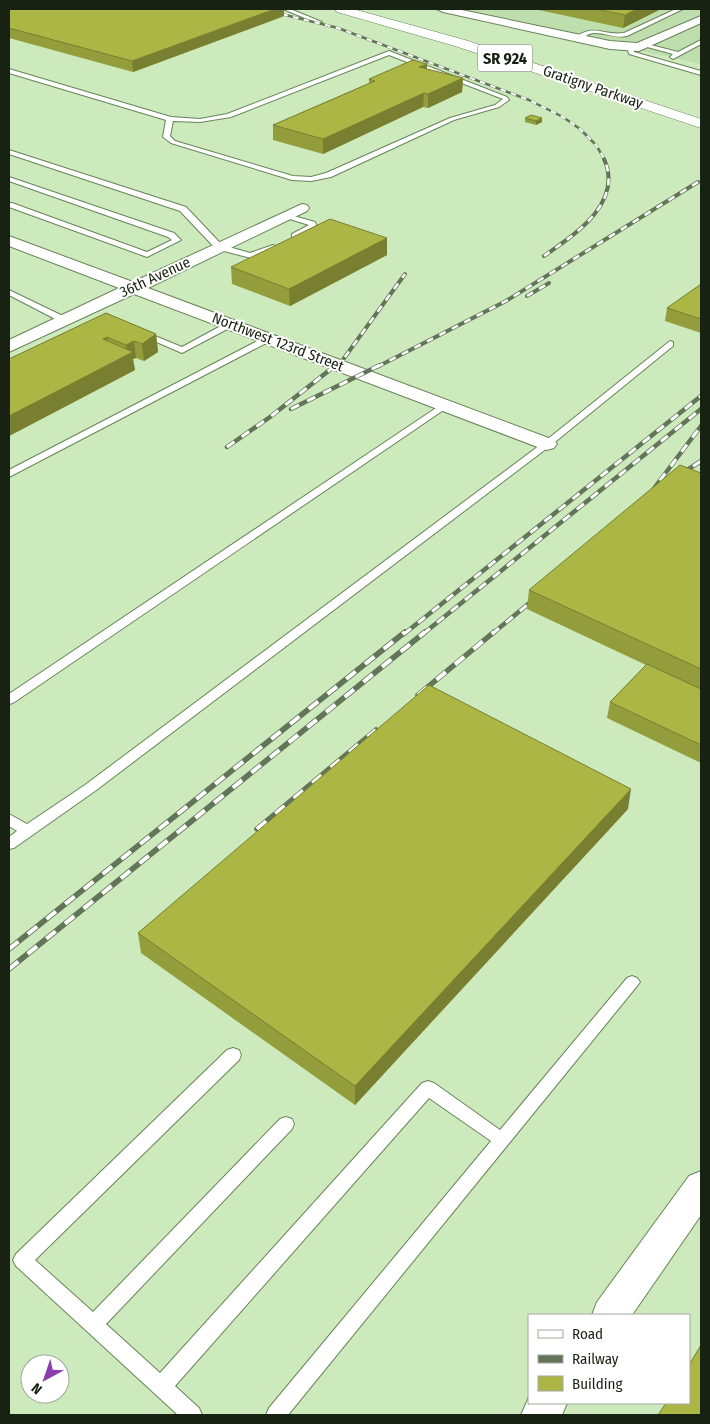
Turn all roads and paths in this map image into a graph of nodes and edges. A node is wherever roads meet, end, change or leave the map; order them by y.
1 (286, 9) edge
2 (341, 9) edge
3 (382, 9) edge
4 (442, 9) edge
5 (680, 9) edge
6 (701, 19) edge
7 (319, 22) dead end
8 (477, 35) dead end
9 (577, 38) junction
10 (701, 42) edge
11 (643, 45) junction
12 (630, 46) junction
13 (679, 54) junction
14 (672, 57) dead end
15 (9, 70) edge
16 (701, 73) edge
17 (170, 119) junction
18 (701, 126) edge
19 (9, 152) edge
20 (9, 180) edge
21 (9, 205) edge
22 (302, 208) dead end
23 (286, 215) junction
24 (9, 241) edge
25 (219, 247) junction
26 (133, 287) junction
27 (9, 292) edge
28 (64, 320) junction
29 (230, 324) junction
30 (132, 330) edge
31 (269, 338) junction
32 (670, 344) dead end
33 (9, 347) edge
34 (445, 405) junction
35 (547, 444) junction
36 (9, 474) edge
37 (9, 700) edge
38 (9, 819) edge
39 (27, 831) junction
40 (9, 844) edge
41 (632, 982) dead end
42 (233, 1055) dead end
43 (286, 1124) dead end
44 (502, 1140) junction
45 (701, 1187) edge
46 (611, 1314) edge
47 (93, 1326) junction
48 (161, 1387) junction
49 (547, 1404) edge
50 (192, 1415) edge
51 (276, 1415) edge
52 (540, 1415) edge

1 - 7 lane
2 - 18 highway, Gratigny Parkway / SR 924
3 - 8 highway, SR 924
4 - 9 street
5 - 9 lane
6 - 11 street
9 - 12 street
10 - 13 lane
11 - 12 street
11 - 13 lane
12 - 16 lane
13 - 14 lane
15 - 17 lane
17 - 17 lane
19 - 25 lane
20 - 21 lane
22 - 23 street, 36th Avenue
23 - 25 street, 36th Avenue
23 - 25 lane
24 - 26 street, Northwest 123rd Street
25 - 26 street, 36th Avenue
26 - 28 street, 36th Avenue
26 - 29 street, Northwest 123rd Street
27 - 28 lane
28 - 33 street, 36th Avenue
29 - 30 lane
29 - 31 street, Northwest 123rd Street
31 - 34 street, Northwest 123rd Street
31 - 36 lane
32 - 35 lane
34 - 35 street, Northwest 123rd Street
34 - 37 lane
35 - 39 lane
38 - 39 lane
39 - 40 lane
41 - 44 lane
42 - 47 lane
43 - 47 lane
44 - 48 lane
44 - 51 lane
45 - 46 street
47 - 48 lane
48 - 50 lane
49 - 52 street

